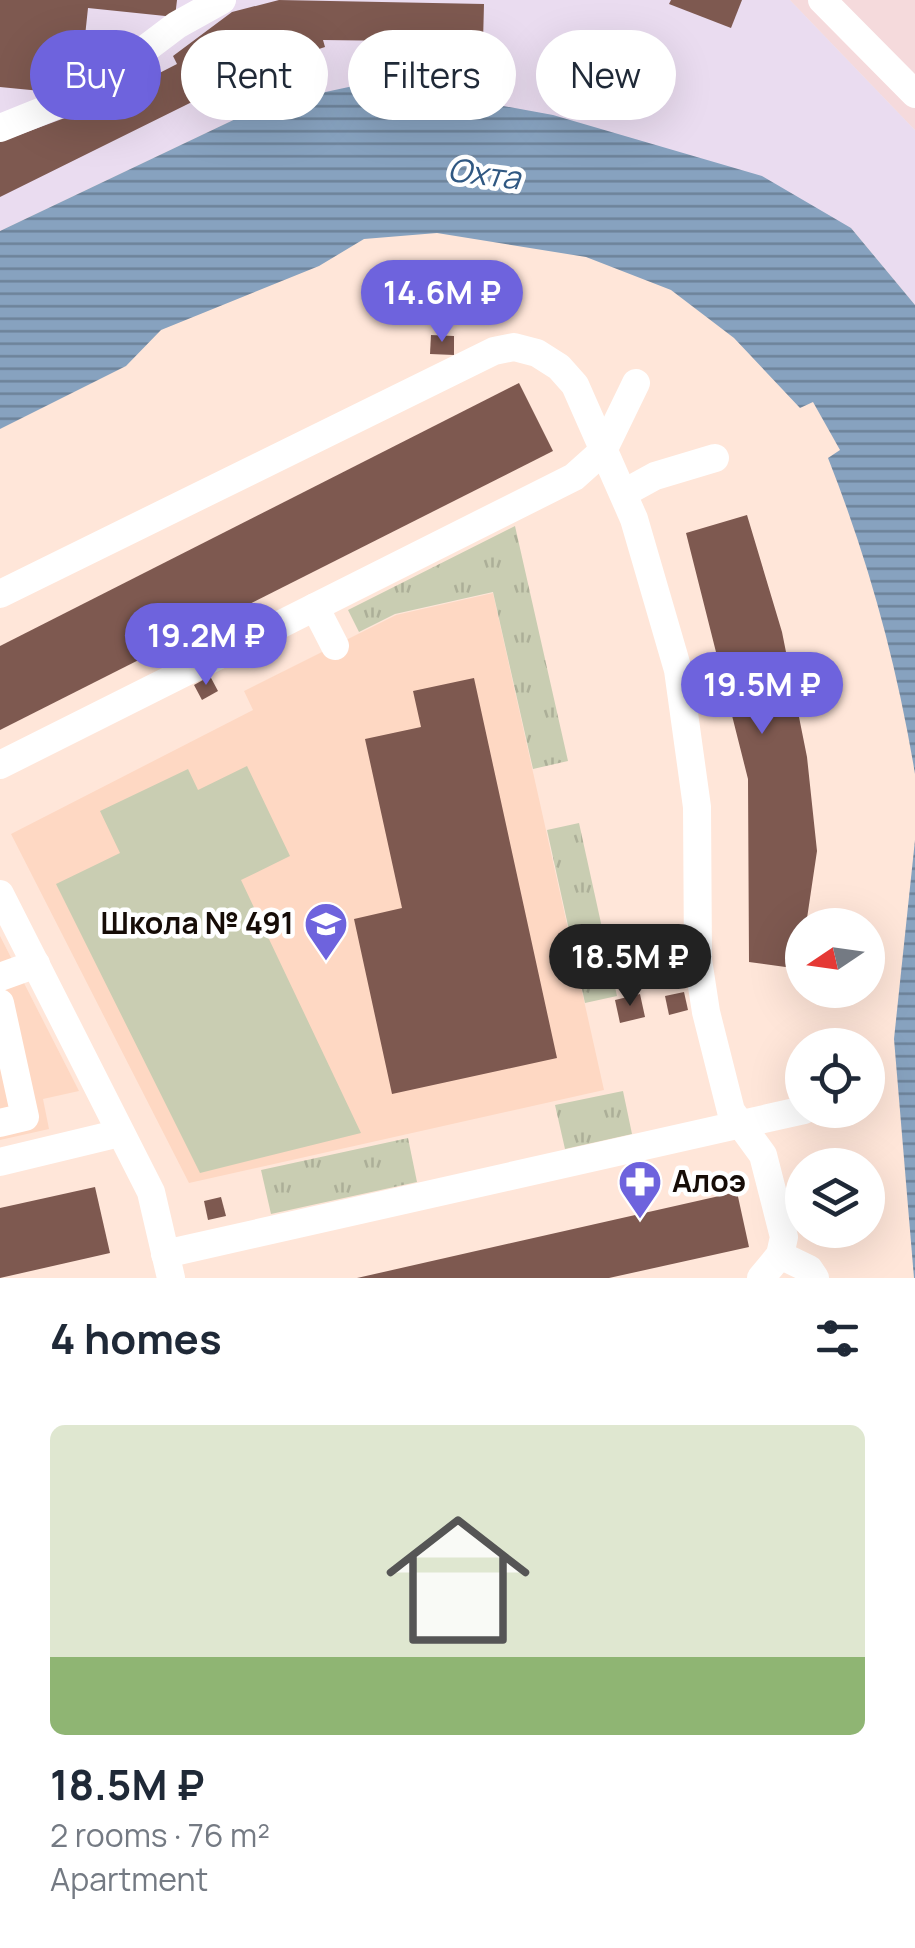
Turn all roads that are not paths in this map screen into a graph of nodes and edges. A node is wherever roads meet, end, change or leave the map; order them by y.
1 (222, 0) edge
2 (822, 0) edge
3 (915, 94) edge
4 (0, 128) edge
5 (636, 383) dead end
6 (604, 452) junction
7 (716, 458) dead end
8 (616, 489) junction
9 (0, 594) edge
10 (315, 607) junction
11 (335, 646) dead end
12 (0, 764) edge
13 (0, 894) edge
14 (36, 964) junction
15 (0, 977) edge
16 (0, 1003) edge
17 (785, 1115) edge
18 (0, 1122) edge
19 (743, 1127) junction
20 (120, 1133) junction
21 (0, 1162) edge
22 (780, 1255) junction
23 (162, 1271) edge
24 (761, 1278) edge
25 (815, 1278) edge

1 - 4 lane
2 - 3 lane
5 - 6 lane
6 - 8 lane
6 - 9 lane
6 - 10 lane
7 - 8 lane
8 - 19 lane
10 - 11 lane
10 - 12 lane
13 - 14 lane
14 - 15 lane
14 - 20 lane
16 - 18 lane
17 - 19 lane
19 - 22 lane
19 - 23 lane
20 - 21 lane
20 - 23 lane
22 - 24 lane
22 - 25 lane

